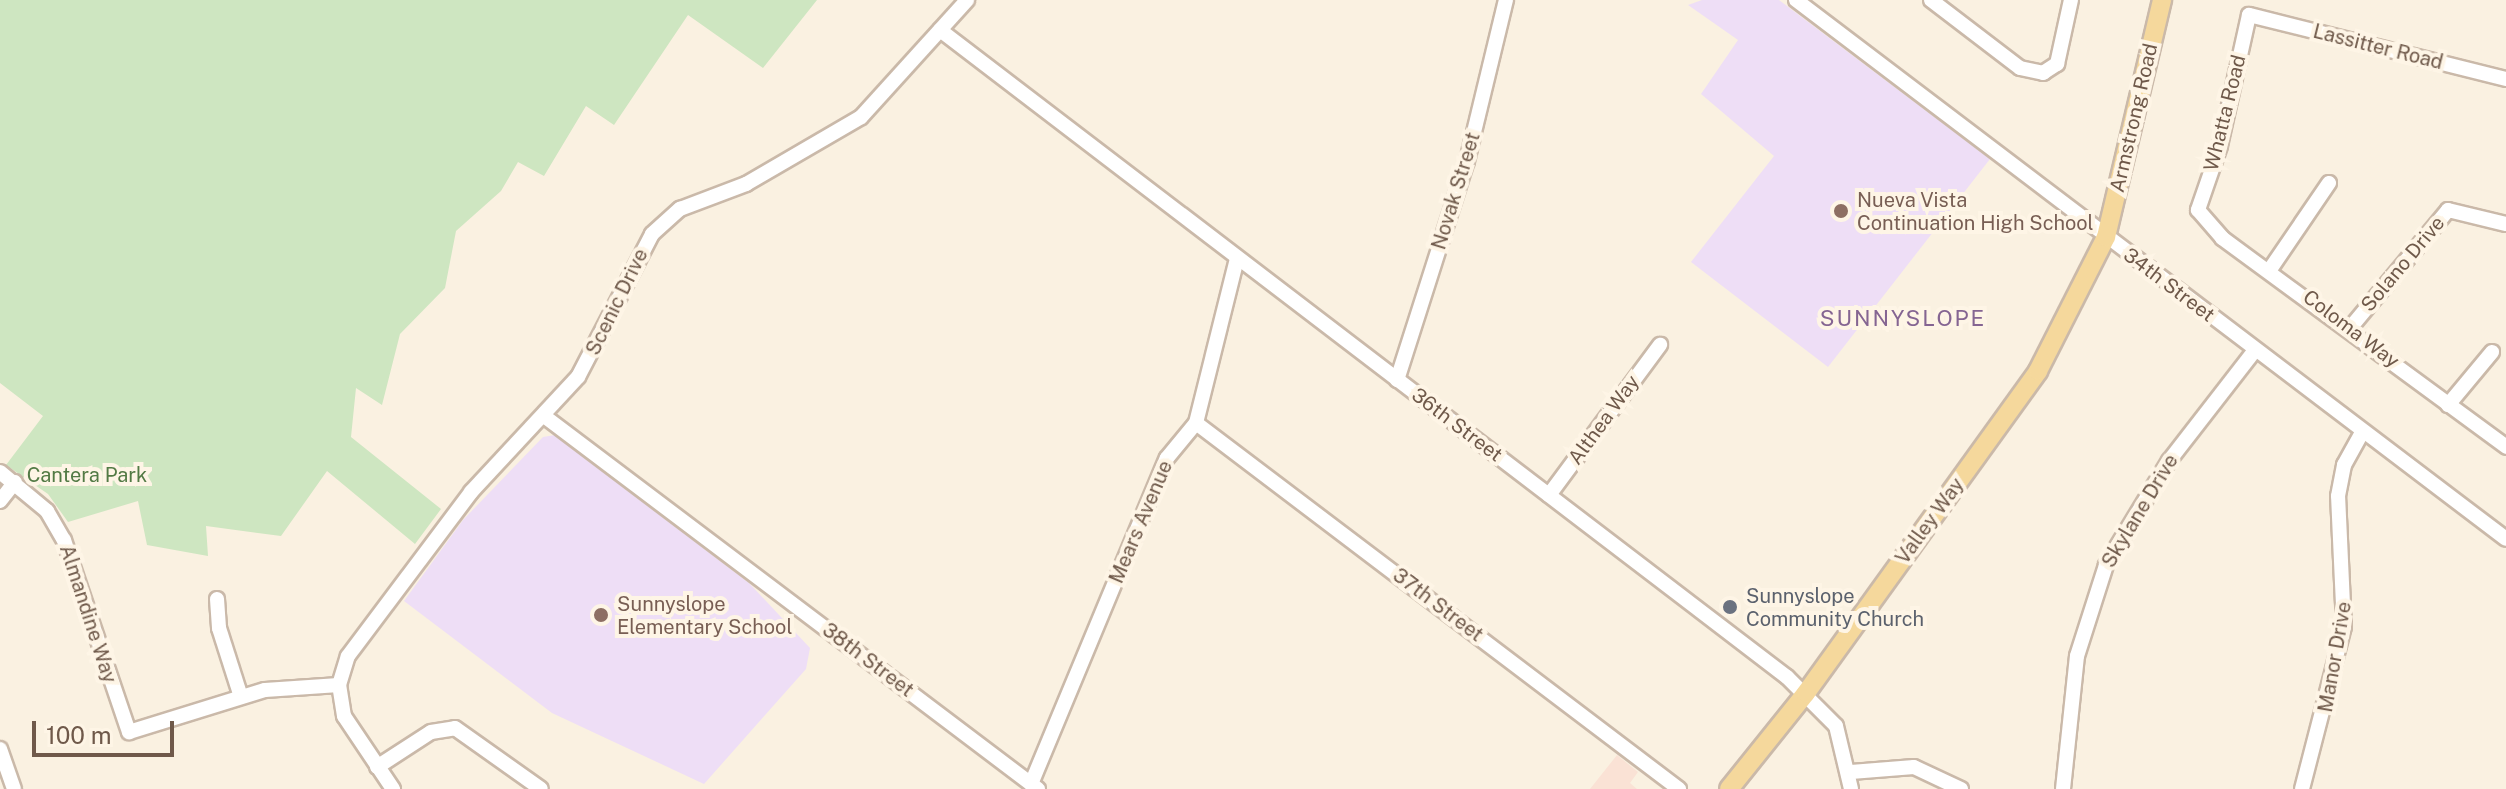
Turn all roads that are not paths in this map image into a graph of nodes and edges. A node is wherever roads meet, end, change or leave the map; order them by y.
1 (967, 0) edge
2 (1506, 0) edge
3 (1796, 0) edge
4 (1931, 0) edge
5 (2071, 0) edge
6 (2162, 0) edge
7 (2249, 15) joint
8 (940, 30) junction
9 (2506, 79) edge
10 (2329, 183) dead end
11 (2198, 210) joint
12 (2506, 224) edge
13 (2106, 237) junction
14 (1237, 258) junction
15 (2271, 268) junction
16 (2351, 327) junction
17 (1660, 345) dead end
18 (2255, 350) junction
19 (2492, 352) dead end
20 (1397, 380) junction
21 (2448, 405) junction
22 (544, 416) junction
23 (1196, 423) junction
24 (2362, 432) junction
25 (2506, 447) edge
26 (0, 472) edge
27 (15, 482) junction
28 (1549, 495) junction
29 (0, 501) edge
30 (2506, 539) edge
31 (217, 599) dead end
32 (339, 685) junction
33 (1806, 693) junction
34 (241, 697) junction
35 (0, 749) edge
36 (377, 767) junction
37 (1851, 772) junction
38 (1034, 787) edge
39 (14, 789) edge
40 (393, 789) edge
41 (541, 789) edge
42 (1679, 789) edge
43 (1729, 789) edge
44 (1851, 789) edge
45 (1961, 789) edge
46 (2063, 789) edge
47 (2302, 789) edge

1 - 8 street, Scenic Drive
2 - 20 street, Novak Street
3 - 13 street, 34th Street
4 - 5 street
6 - 13 main road, Armstrong Road
7 - 9 street, Lassitter Road
7 - 11 street, Whatta Road
8 - 14 street, 36th Street
8 - 22 street, Scenic Drive
10 - 15 street
11 - 15 street, Coloma Way
12 - 16 street, Solano Drive
13 - 18 street, 34th Street
13 - 33 main road, Valley Way
14 - 20 street, 36th Street
14 - 23 street, Mears Avenue
15 - 16 street, Coloma Way
16 - 21 street, Coloma Way
17 - 28 street, Althea Way
18 - 24 street, 34th Street
18 - 46 street, Skylane Drive
19 - 21 street
20 - 28 street, 36th Street
21 - 25 street, Coloma Way
22 - 32 street, Scenic Drive
22 - 38 street, 38th Street
23 - 38 street, Mears Avenue
23 - 42 street, 37th Street
24 - 30 street, 34th Street
24 - 47 street, Manor Drive
26 - 27 street, Almandine Way
27 - 29 street
27 - 34 street, Almandine Way
28 - 33 street, 36th Street
31 - 34 street
32 - 34 street
32 - 36 street
33 - 37 street, 36th Street
33 - 43 main road, Valley Way
35 - 39 street
36 - 40 street
36 - 41 street
37 - 44 street, 36th Street
37 - 45 street

